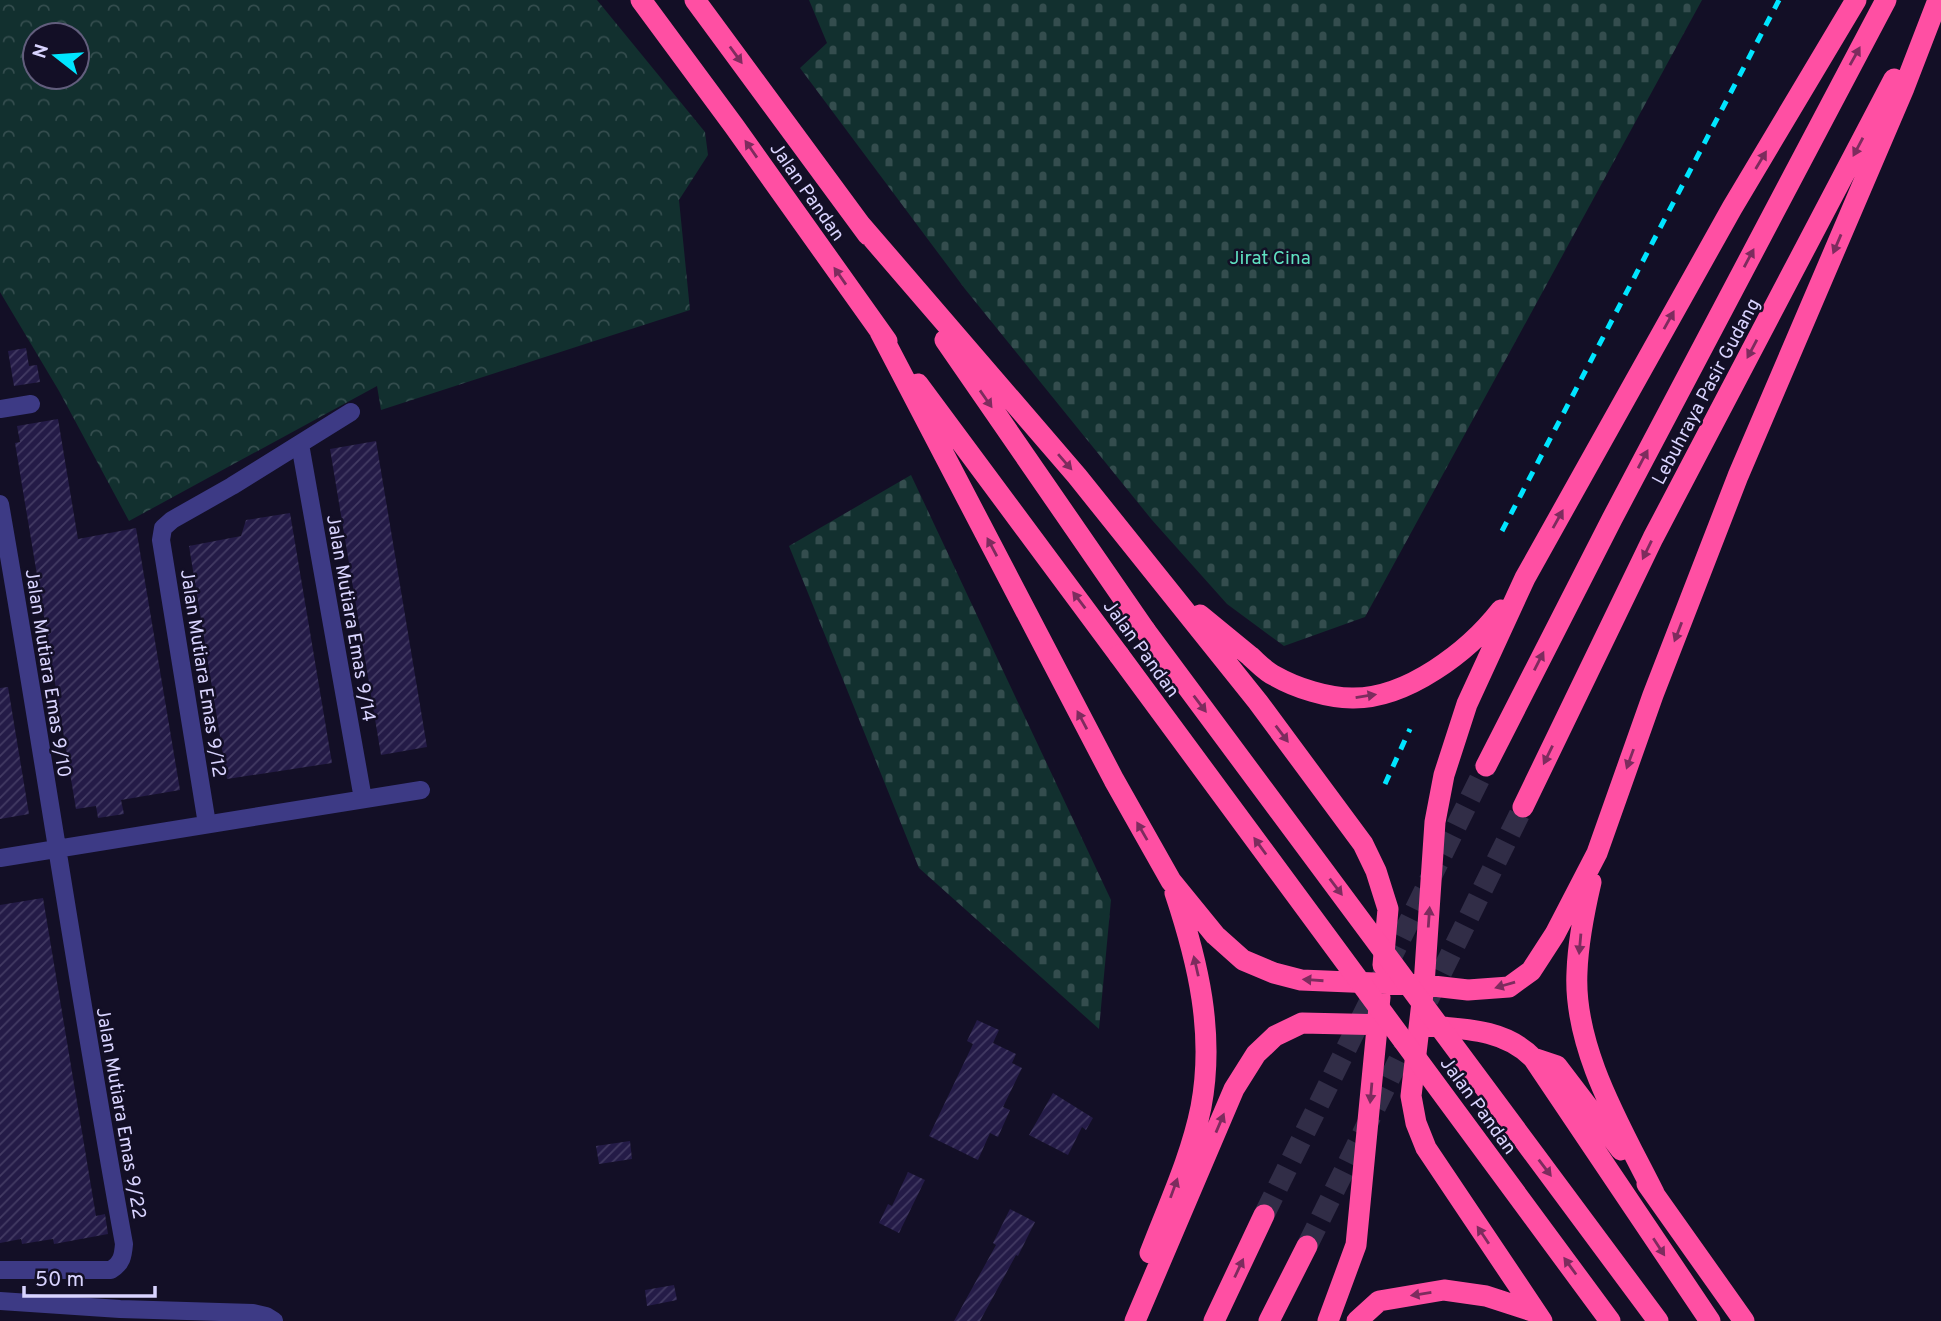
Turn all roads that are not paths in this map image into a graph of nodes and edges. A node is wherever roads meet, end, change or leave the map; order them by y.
1 (641, 0) edge
2 (695, 0) edge
3 (1856, 0) edge
4 (1886, 0) edge
5 (1937, 0) edge
6 (860, 224) junction
7 (880, 332) junction
8 (31, 404) dead end
9 (0, 409) edge
10 (351, 412) dead end
11 (300, 444) junction
12 (0, 504) edge
13 (1525, 578) junction
14 (1163, 584) junction
15 (1486, 766) tunnel mouth
16 (421, 790) dead end
17 (363, 799) junction
18 (1523, 807) tunnel mouth
19 (207, 824) junction
20 (56, 848) junction
21 (1597, 853) junction
22 (0, 858) edge
23 (1171, 881) junction
24 (1381, 985) junction
25 (1424, 985) junction
26 (1377, 1025) junction
27 (1419, 1025) junction
28 (1533, 1058) junction
29 (1654, 1193) junction
30 (1264, 1215) tunnel mouth
31 (1307, 1246) tunnel mouth
32 (0, 1270) edge
33 (0, 1301) edge
34 (118, 1315) edge
35 (1538, 1317) edge
36 (274, 1321) edge
37 (1125, 1321) edge
38 (1136, 1321) edge
39 (1214, 1321) edge
40 (1269, 1321) edge
41 (1328, 1321) edge
42 (1357, 1321) edge
43 (1610, 1321) edge
44 (1658, 1321) edge
45 (1710, 1321) edge
46 (1744, 1321) edge

7 -> 1 highway, Jalan Pandan
2 -> 6 highway, Jalan Pandan
13 -> 3 highway
15 -> 4 highway, Lebuhraya Pasir Gudang
5 -> 18 highway, Lebuhraya Pasir Gudang
5 -> 21 highway
6 -> 14 highway
6 -> 44 highway, Jalan Pandan, bridge
23 -> 7 highway
43 -> 7 highway, Jalan Pandan, bridge
8 - 9 street
10 - 11 street
11 - 17 street, Jalan Mutiara Emas 9/14
11 - 19 street, Jalan Mutiara Emas 9/12
12 - 20 street, Jalan Mutiara Emas 9/10
14 -> 13 highway
25 -> 13 highway
14 -> 24 highway
16 - 17 street
17 - 19 street
19 - 20 street
20 - 22 street
20 - 32 street, Jalan Mutiara Emas 9/22
21 -> 25 highway
21 -> 29 highway
24 -> 23 highway
37 -> 23 highway
24 - 25 highway
24 - 26 highway
25 - 27 highway
26 - 27 highway
38 -> 26 highway
26 -> 41 highway
27 - 28 highway
35 -> 27 highway
28 - 29 highway
28 -> 45 highway
29 - 46 highway
39 -> 30 highway
31 - 40 highway
33 - 34 street
34 - 36 street
35 -> 42 highway

